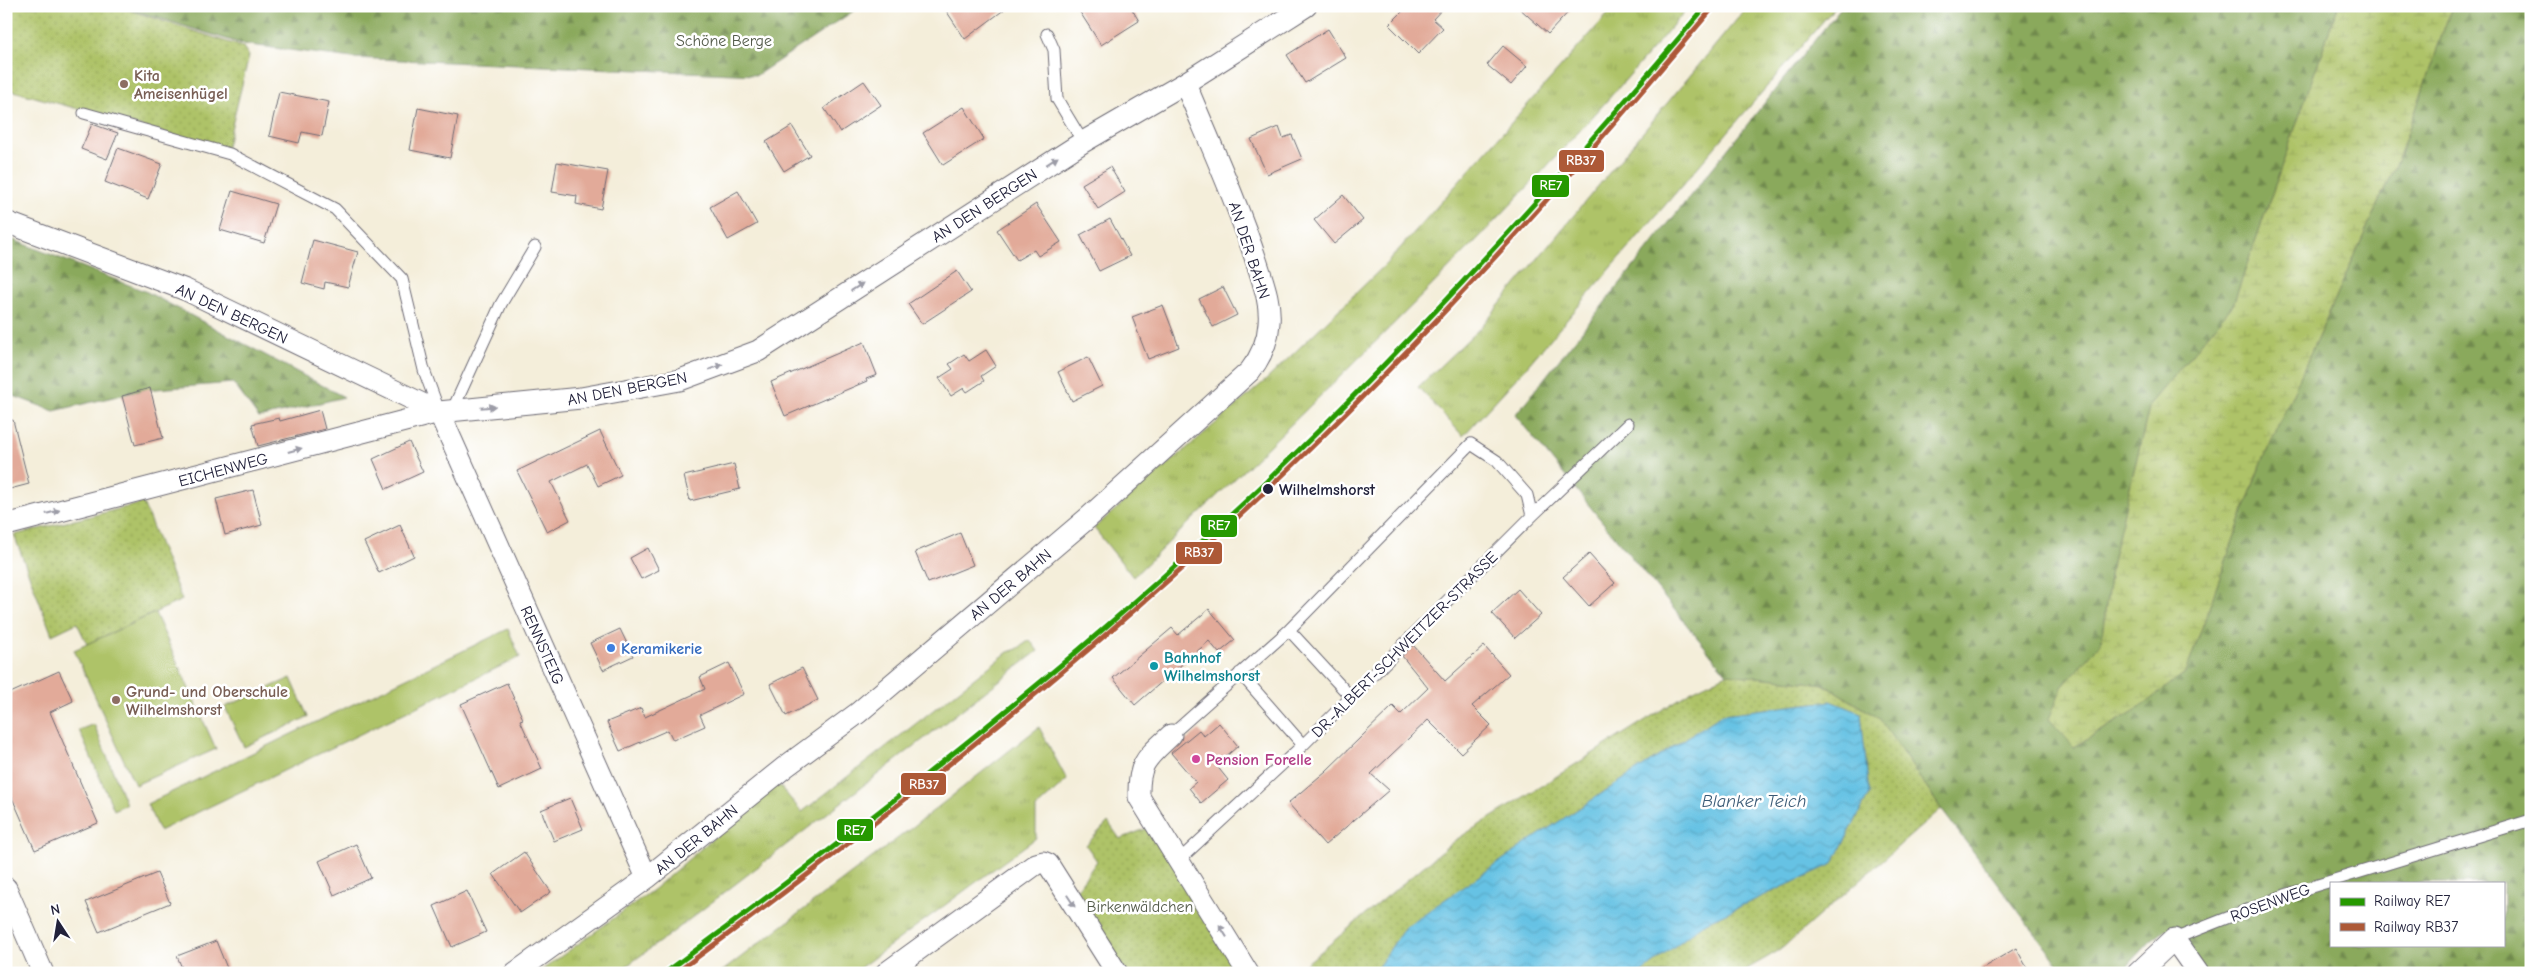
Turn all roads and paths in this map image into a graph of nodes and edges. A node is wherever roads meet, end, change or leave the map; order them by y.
1 (1306, 6) edge
2 (1046, 34) dead end
3 (1185, 83) junction
4 (84, 113) dead end
5 (1082, 142) junction
6 (6, 222) edge
7 (535, 247) dead end
8 (446, 412) junction
9 (1628, 424) dead end
10 (1532, 516) junction
11 (6, 525) edge
12 (1289, 630) junction
13 (1240, 673) junction
14 (1350, 696) junction
15 (1171, 735) joint
16 (1303, 745) junction
17 (2531, 820) edge
18 (1178, 861) junction
19 (648, 878) junction
20 (6, 888) edge
21 (2174, 939) junction
22 (43, 973) edge
23 (516, 973) edge
24 (886, 973) edge
25 (1117, 973) edge
26 (1248, 973) edge
27 (2138, 973) edge
28 (2198, 973) edge

1 - 3 street, AN DEN BERGEN
2 - 5 lane
3 - 5 street, AN DEN BERGEN
3 - 19 street, AN DER BAHN
4 - 8 lane
8 -> 5 street, AN DEN BERGEN
6 - 8 street, AN DEN BERGEN
7 - 8 lane
11 -> 8 street, EICHENWEG
8 - 19 street, RENNSTEIG
9 - 10 lane, DR.-ALBERT-SCHWEITZER-STRASSE
10 - 12 lane
10 - 14 lane, DR.-ALBERT-SCHWEITZER-STRASSE
12 - 13 lane
12 - 14 lane
13 - 15 lane
13 - 16 lane
14 - 16 lane, DR.-ALBERT-SCHWEITZER-STRASSE
15 - 18 street
16 - 18 lane, DR.-ALBERT-SCHWEITZER-STRASSE
17 - 21 lane, ROSENWEG
26 -> 18 street
19 - 23 street, AN DER BAHN
20 - 22 street
21 - 27 street, ROSENWEG
21 - 28 street
24 -> 25 street

